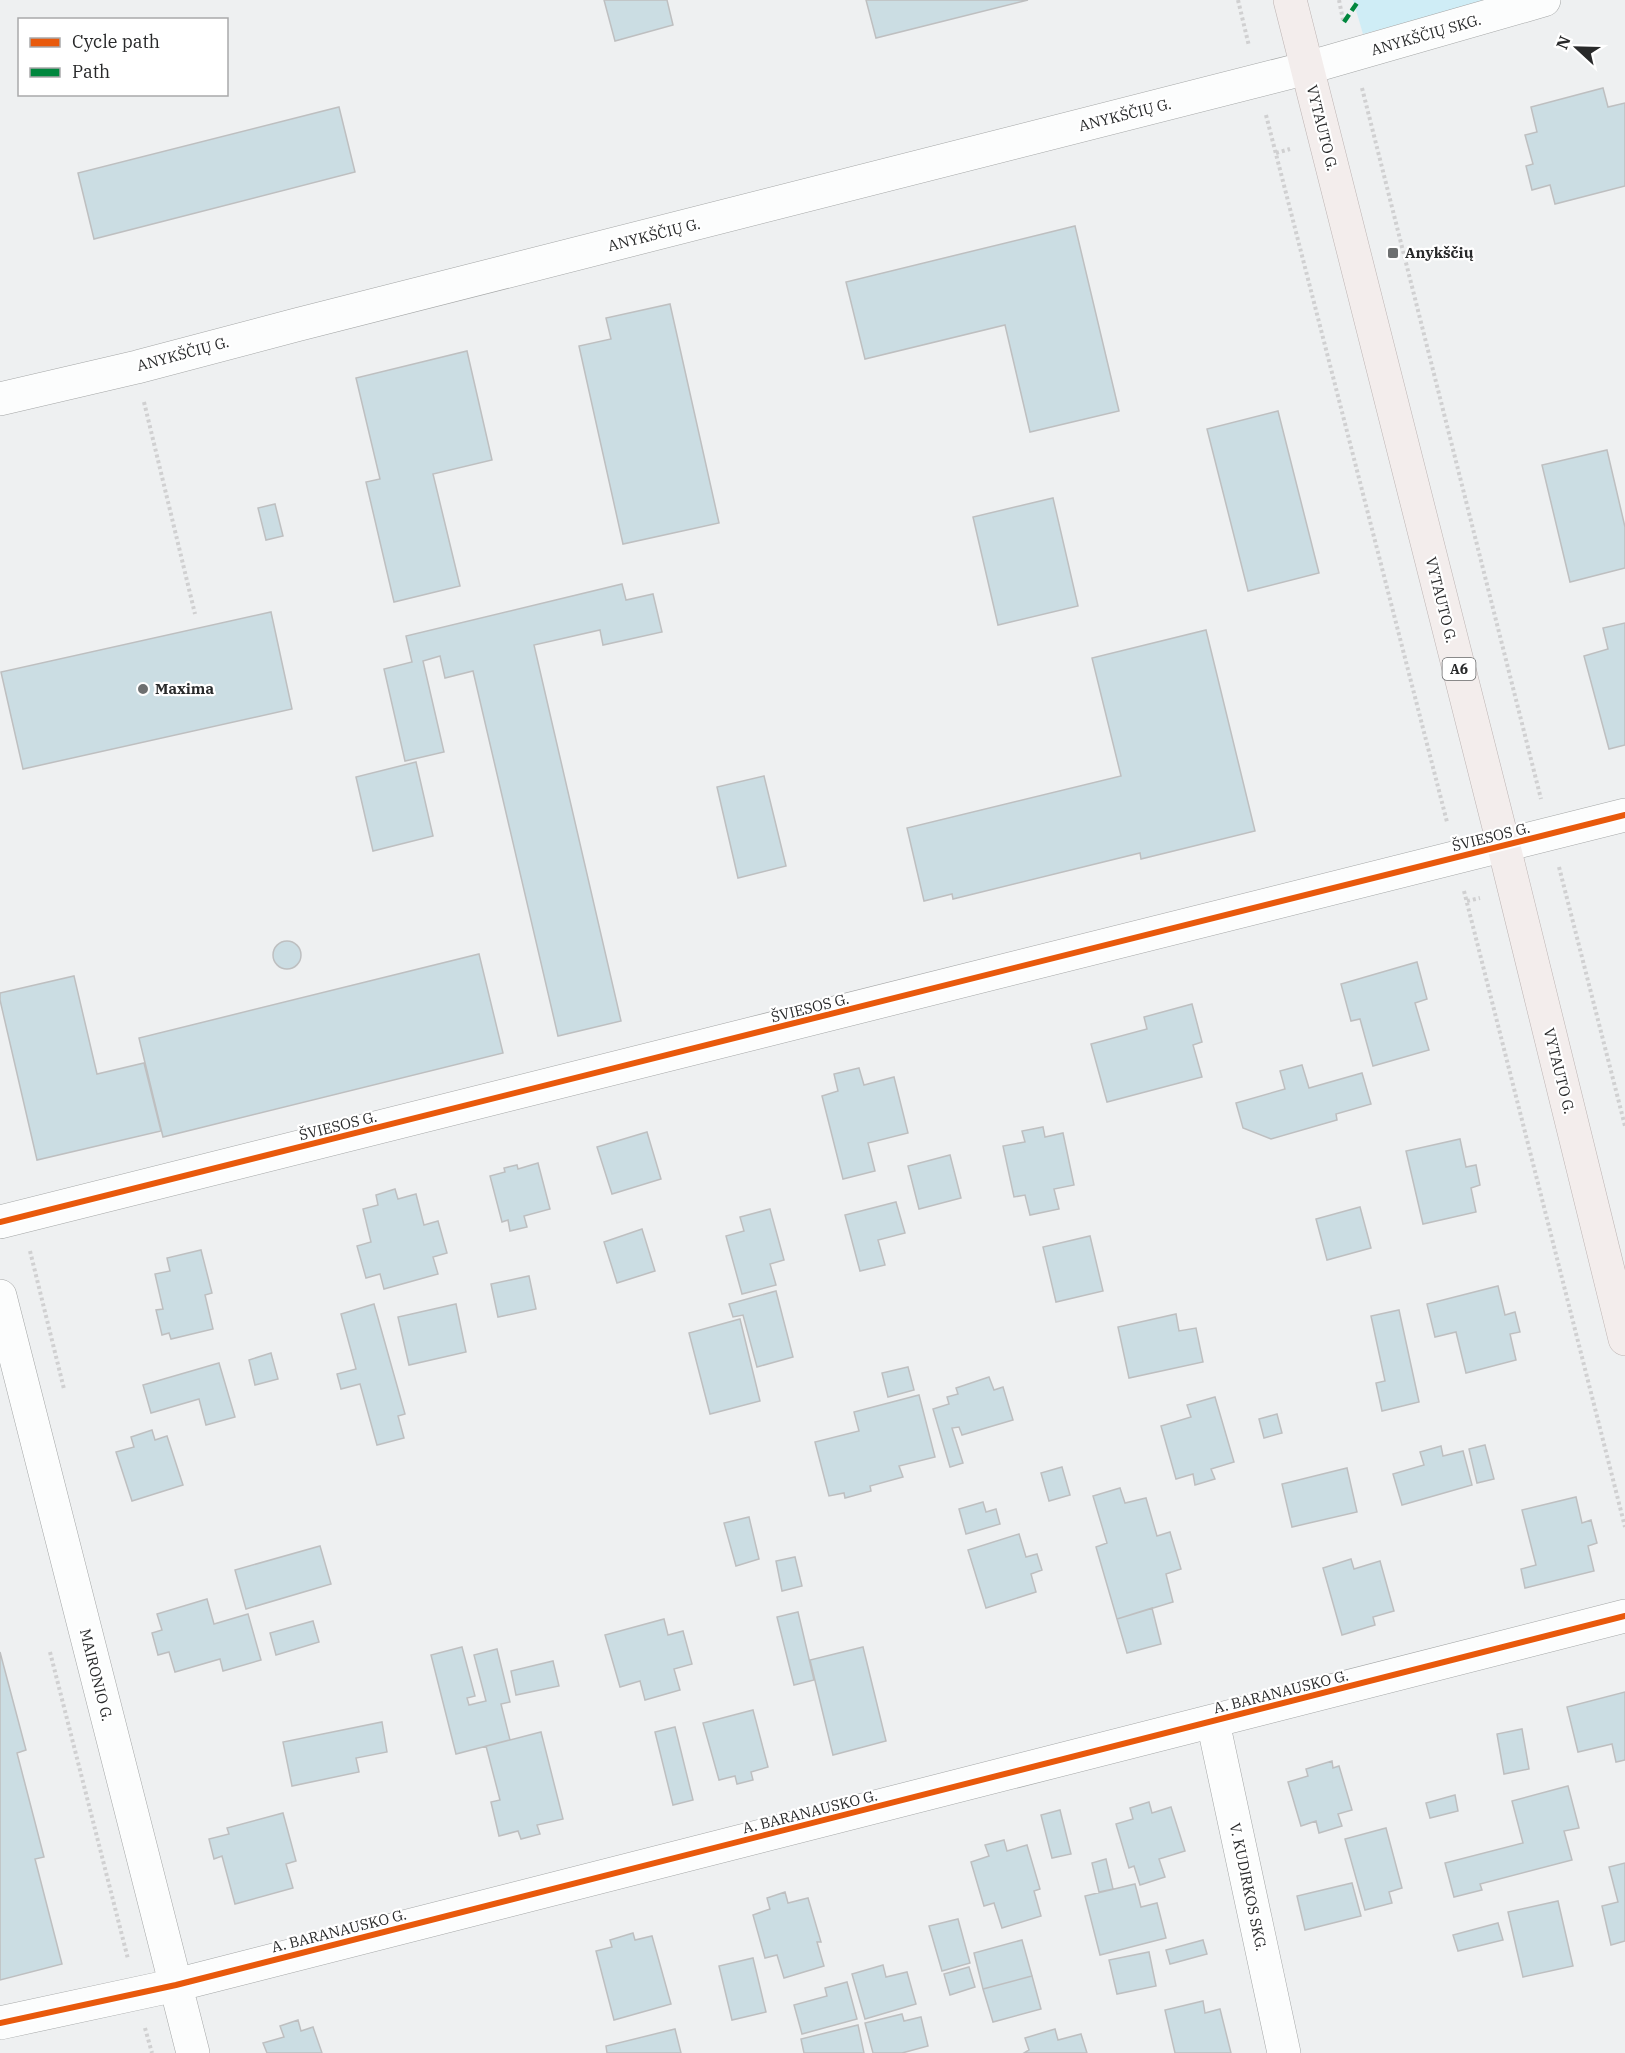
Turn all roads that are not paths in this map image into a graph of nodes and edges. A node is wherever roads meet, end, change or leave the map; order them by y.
1 (1290, 0) edge
2 (1544, 0) edge
3 (1307, 68) junction
4 (0, 399) edge
5 (1625, 815) edge
6 (1504, 847) junction
7 (0, 1222) edge
8 (0, 1296) edge
9 (1625, 1340) edge
10 (1625, 1616) edge
11 (1213, 1722) junction
12 (176, 1985) junction
13 (0, 2023) edge
14 (193, 2053) edge
15 (1284, 2053) edge

1 - 3 main road, VYTAUTO G. / A6
2 - 3 street, ANYKŠČIŲ SKG.
3 - 4 street, ANYKŠČIŲ G.
3 - 6 main road, VYTAUTO G. / A6
5 - 6 street, ŠVIESOS G.
6 - 7 street, ŠVIESOS G.
6 - 9 main road, VYTAUTO G. / A6
8 - 12 street, MAIRONIO G.
10 - 11 street, A. BARANAUSKO G.
11 - 12 street, A. BARANAUSKO G.
11 - 15 street, V. KUDIRKOS SKG.
12 - 13 street, A. BARANAUSKO G.
12 - 14 street, MAIRONIO G.

